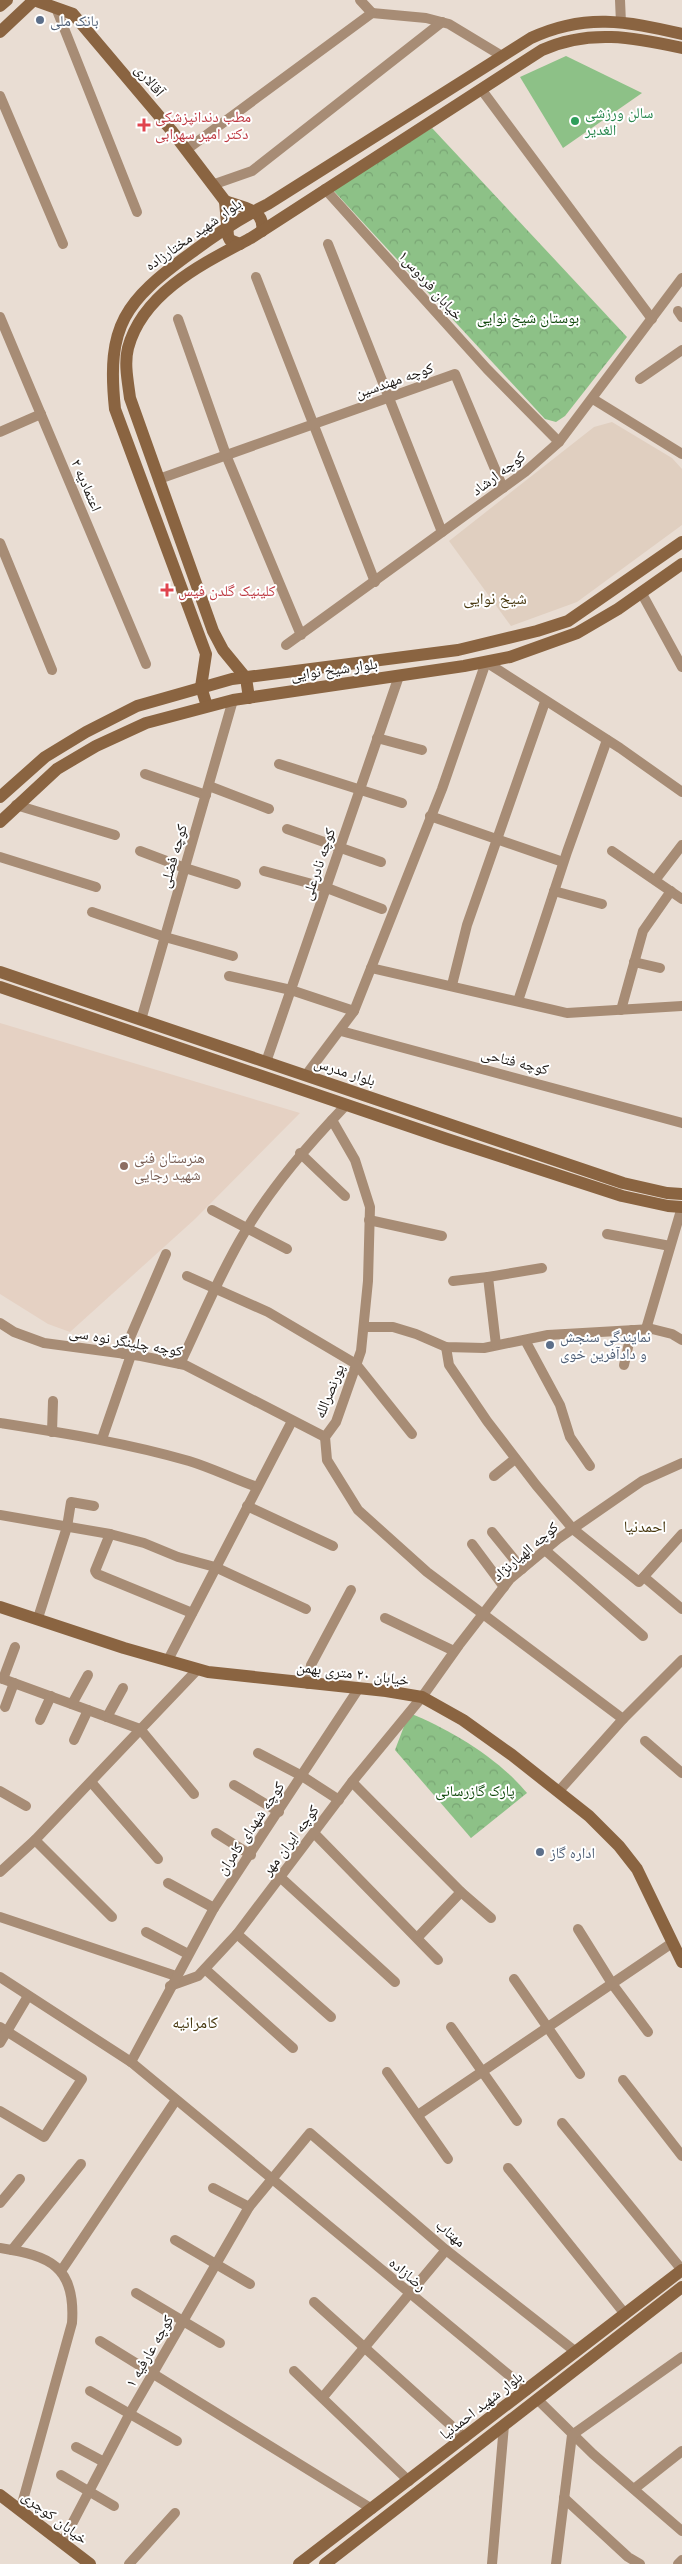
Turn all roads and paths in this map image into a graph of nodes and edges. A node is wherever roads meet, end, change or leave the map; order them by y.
1 (7, 0) edge
2 (34, 0) edge
3 (68, 0) edge
4 (360, 0) edge
5 (620, 0) edge
6 (0, 6) edge
7 (56, 8) junction
8 (372, 13) junction
9 (73, 14) junction
10 (442, 22) junction
11 (621, 23) junction
12 (0, 32) edge
13 (682, 34) edge
14 (682, 48) edge
15 (502, 56) junction
16 (481, 89) junction
17 (0, 96) edge
18 (186, 150) junction
19 (212, 185) junction
20 (325, 188) junction
21 (225, 202) junction
22 (253, 211) junction
23 (137, 212) dead end
24 (227, 226) junction
25 (262, 230) junction
26 (63, 244) dead end
27 (240, 244) junction
28 (328, 244) dead end
29 (256, 277) dead end
30 (682, 278) edge
31 (0, 317) edge
32 (178, 319) dead end
33 (652, 319) junction
34 (682, 350) edge
35 (640, 378) dead end
36 (387, 398) junction
37 (593, 399) junction
38 (41, 414) junction
39 (314, 424) junction
40 (0, 432) edge
41 (559, 442) junction
42 (682, 454) edge
43 (226, 455) junction
44 (159, 479) junction
45 (503, 488) junction
46 (442, 532) junction
47 (682, 542) edge
48 (0, 543) edge
49 (682, 564) edge
50 (375, 582) junction
51 (641, 592) junction
52 (301, 636) junction
53 (286, 645) dead end
54 (486, 662) junction
55 (146, 664) dead end
56 (682, 667) edge
57 (52, 670) dead end
58 (399, 676) junction
59 (246, 678) junction
60 (201, 687) junction
61 (249, 698) junction
62 (233, 700) junction
63 (545, 702) junction
64 (207, 706) junction
65 (377, 738) junction
66 (607, 740) junction
67 (422, 750) dead end
68 (279, 764) dead end
69 (145, 774) dead end
70 (207, 790) junction
71 (359, 791) junction
72 (682, 792) edge
73 (0, 797) edge
74 (402, 803) dead end
75 (16, 805) junction
76 (269, 809) dead end
77 (430, 816) junction
78 (0, 822) edge
79 (287, 829) dead end
80 (115, 835) dead end
81 (496, 839) junction
82 (682, 845) edge
83 (340, 849) junction
84 (140, 851) dead end
85 (612, 851) dead end
86 (0, 857) edge
87 (381, 862) dead end
88 (563, 862) junction
89 (185, 868) junction
90 (264, 870) dead end
91 (656, 879) junction
92 (236, 884) dead end
93 (96, 887) dead end
94 (327, 888) junction
95 (671, 890) junction
96 (554, 891) junction
97 (682, 899) edge
98 (602, 904) dead end
99 (382, 909) dead end
100 (92, 912) dead end
101 (165, 937) junction
102 (233, 956) dead end
103 (634, 962) junction
104 (371, 968) junction
105 (660, 968) dead end
106 (0, 972) edge
107 (229, 976) dead end
108 (452, 985) junction
109 (0, 988) edge
110 (291, 990) junction
111 (518, 1001) junction
112 (682, 1006) edge
113 (621, 1010) junction
114 (354, 1011) junction
115 (141, 1020) junction
116 (341, 1030) junction
117 (266, 1062) junction
118 (306, 1075) junction
119 (346, 1105) junction
120 (332, 1120) junction
121 (682, 1122) edge
122 (300, 1153) junction
123 (681, 1191) edge
124 (345, 1196) dead end
125 (682, 1207) edge
126 (212, 1210) dead end
127 (369, 1220) junction
128 (246, 1230) junction
129 (607, 1234) dead end
130 (442, 1236) dead end
131 (670, 1246) junction
132 (287, 1249) dead end
133 (166, 1254) dead end
134 (542, 1268) dead end
135 (188, 1276) dead end
136 (488, 1277) junction
137 (453, 1281) dead end
138 (217, 1287) junction
139 (0, 1323) edge
140 (365, 1327) junction
141 (646, 1329) junction
142 (632, 1330) junction
143 (525, 1340) junction
144 (682, 1340) edge
145 (496, 1345) junction
146 (446, 1347) junction
147 (127, 1354) junction
148 (180, 1364) junction
149 (356, 1364) junction
150 (624, 1365) dead end
151 (54, 1401) dead end
152 (292, 1421) junction
153 (0, 1423) edge
154 (52, 1432) junction
155 (412, 1434) dead end
156 (324, 1437) junction
157 (102, 1439) junction
158 (515, 1459) junction
159 (681, 1463) edge
160 (590, 1466) dead end
161 (494, 1476) dead end
162 (257, 1487) junction
163 (94, 1506) dead end
164 (247, 1506) junction
165 (0, 1515) edge
166 (67, 1527) junction
167 (573, 1529) junction
168 (492, 1532) dead end
169 (110, 1534) junction
170 (681, 1536) edge
171 (472, 1544) dead end
172 (333, 1546) dead end
173 (545, 1550) junction
174 (215, 1567) junction
175 (522, 1569) junction
176 (644, 1577) junction
177 (504, 1587) junction
178 (351, 1590) dead end
179 (0, 1607) edge
180 (306, 1609) dead end
181 (682, 1609) edge
182 (192, 1613) junction
183 (483, 1614) junction
184 (38, 1618) junction
185 (385, 1618) dead end
186 (643, 1636) dead end
187 (15, 1647) dead end
188 (454, 1651) junction
189 (168, 1660) junction
190 (682, 1660) edge
191 (198, 1669) junction
192 (88, 1675) dead end
193 (2, 1678) edge
194 (14, 1683) junction
195 (308, 1684) junction
196 (123, 1688) dead end
197 (359, 1688) junction
198 (51, 1696) junction
199 (422, 1697) junction
200 (72, 1704) junction
201 (5, 1707) dead end
202 (88, 1710) junction
203 (107, 1717) junction
204 (623, 1719) junction
205 (40, 1720) dead end
206 (140, 1729) junction
207 (74, 1740) dead end
208 (645, 1741) dead end
209 (258, 1753) dead end
210 (682, 1774) edge
211 (302, 1776) junction
212 (91, 1782) junction
213 (352, 1782) junction
214 (234, 1785) dead end
215 (0, 1791) edge
216 (558, 1792) junction
217 (194, 1794) dead end
218 (339, 1800) junction
219 (26, 1806) dead end
220 (279, 1812) junction
221 (216, 1833) dead end
222 (314, 1833) junction
223 (35, 1840) junction
224 (251, 1854) junction
225 (158, 1858) dead end
226 (0, 1872) edge
227 (280, 1877) junction
228 (168, 1883) dead end
229 (461, 1892) junction
230 (214, 1908) junction
231 (0, 1916) edge
232 (112, 1917) dead end
233 (491, 1918) dead end
234 (578, 1929) dead end
235 (146, 1932) dead end
236 (236, 1934) junction
237 (418, 1937) junction
238 (679, 1952) edge
239 (188, 1954) junction
240 (438, 1960) dead end
241 (205, 1969) junction
242 (176, 1976) junction
243 (0, 1977) edge
244 (514, 1978) dead end
245 (396, 1982) dead end
246 (613, 1984) junction
247 (170, 1986) junction
248 (28, 1996) junction
249 (331, 2017) dead end
250 (451, 2026) dead end
251 (547, 2026) junction
252 (4, 2029) edge
253 (648, 2032) dead end
254 (0, 2042) edge
255 (293, 2048) dead end
256 (131, 2062) junction
257 (481, 2071) junction
258 (387, 2072) dead end
259 (580, 2074) dead end
260 (623, 2080) dead end
261 (176, 2100) junction
262 (0, 2110) edge
263 (418, 2115) junction
264 (517, 2121) dead end
265 (562, 2123) dead end
266 (310, 2133) joint
267 (682, 2156) edge
268 (448, 2159) dead end
269 (80, 2164) dead end
270 (508, 2168) dead end
271 (20, 2179) dead end
272 (271, 2179) junction
273 (213, 2188) dead end
274 (0, 2203) edge
275 (249, 2207) junction
276 (175, 2240) dead end
277 (0, 2248) edge
278 (12, 2250) junction
279 (446, 2250) junction
280 (216, 2264) junction
281 (61, 2270) junction
282 (682, 2270) edge
283 (250, 2284) dead end
284 (682, 2287) edge
285 (136, 2293) dead end
286 (409, 2294) junction
287 (314, 2302) dead end
288 (626, 2314) junction
289 (183, 2322) junction
290 (100, 2341) dead end
291 (220, 2342) dead end
292 (366, 2346) junction
293 (576, 2352) junction
294 (682, 2357) edge
295 (294, 2371) dead end
296 (153, 2372) junction
297 (527, 2390) junction
298 (90, 2391) dead end
299 (323, 2397) junction
300 (537, 2399) junction
301 (130, 2413) junction
302 (504, 2425) junction
303 (572, 2434) junction
304 (465, 2438) junction
305 (177, 2441) dead end
306 (76, 2447) dead end
307 (682, 2451) edge
308 (104, 2462) junction
309 (61, 2475) dead end
310 (409, 2480) junction
311 (634, 2489) junction
312 (89, 2491) junction
313 (0, 2495) edge
314 (564, 2498) junction
315 (114, 2506) dead end
316 (372, 2509) junction
317 (20, 2511) junction
318 (175, 2513) dead end
319 (682, 2530) edge
320 (62, 2543) junction
321 (682, 2560) edge
322 (90, 2564) edge
323 (129, 2564) edge
324 (299, 2564) edge
325 (325, 2564) edge
326 (492, 2564) edge
327 (556, 2564) edge
328 (640, 2564) edge
329 (678, 2564) edge

1 - 6 main road
2 - 7 main road
2 - 12 main road
3 - 9 main road
4 - 8 street
5 - 11 street
7 - 9 main road
7 - 23 street
8 - 10 street
8 - 18 street
9 - 18 main road, آقالاری
10 - 15 street
10 - 19 street
11 - 13 main road, بلوار شهید مختارزاده
11 - 15 main road, بلوار شهید مختارزاده
14 - 16 main road, بلوار شهید مختارزاده
15 - 22 main road, بلوار شهید مختارزاده
16 - 20 main road, بلوار شهید مختارزاده
16 - 33 street
17 - 26 street
18 - 19 main road, آقالاری
19 - 21 main road, آقالاری
20 - 25 main road, بلوار شهید مختارزاده
20 - 41 street, خیابان فردوس۱
21 - 22 main road
21 - 24 main road
22 - 24 main road, بلوار شهید مختارزاده
22 - 25 main road
24 - 27 main road
24 - 60 main road, بلوار شهید مختارزاده
25 - 27 main road, بلوار شهید مختارزاده
27 - 44 main road, بلوار شهید مختارزاده
28 - 36 street
29 - 39 street
30 - 33 street, کوچه ارشاد
31 - 38 street, اعتمادیه ۲
32 - 43 street
33 - 37 street, کوچه ارشاد
34 - 35 street
36 - 39 street, کوچه مهندسین
36 - 45 street, کوچه مهندسین
36 - 46 street
37 - 41 street, کوچه ارشاد
37 - 42 street
38 - 40 street
38 - 55 street, اعتمادیه ۲
39 - 43 street, کوچه مهندسین
39 - 50 street
41 - 45 street, کوچه ارشاد
43 - 44 street, کوچه مهندسین
43 - 52 street
44 - 59 main road, بلوار شهید مختارزاده
45 - 46 street, کوچه ارشاد
46 - 50 street, کوچه ارشاد
47 - 59 main road, بلوار شیخ نوایی
48 - 57 street
49 - 51 main road, بلوار شیخ نوایی
50 - 52 street, کوچه ارشاد
51 - 54 main road, بلوار شیخ نوایی
51 - 56 street
52 - 53 street, کوچه ارشاد
54 - 58 main road, بلوار شیخ نوایی
54 - 63 street
54 - 77 street
58 - 61 main road, بلوار شیخ نوایی
58 - 65 street, کوچه نادرعلی
59 - 60 main road, بلوار شیخ نوایی
59 - 61 main road
60 - 64 main road, بلوار شهید مختارزاده
60 - 73 main road, بلوار شیخ نوایی
61 - 62 main road, بلوار شیخ نوایی
62 - 64 main road, بلوار شیخ نوایی
62 - 70 street, کوچه فضلی
63 - 66 street
63 - 81 street
64 - 75 main road, بلوار شیخ نوایی
65 - 67 street
65 - 71 street, کوچه نادرعلی
66 - 72 street
66 - 88 street
68 - 71 street
69 - 70 street
70 - 76 street
70 - 89 street, کوچه فضلی
71 - 74 street
71 - 83 street, کوچه نادرعلی
75 - 78 main road, بلوار شیخ نوایی
75 - 80 street
77 - 81 street
77 - 104 street
79 - 83 street
81 - 88 street
81 - 108 street
82 - 91 street
83 - 87 street
83 - 94 street, کوچه نادرعلی
84 - 89 street
85 - 91 street
86 - 93 street
88 - 96 street
89 - 92 street
89 - 101 street, کوچه فضلی
90 - 94 street
91 - 95 street
94 - 99 street
94 - 110 street, کوچه نادرعلی
95 - 97 street
95 - 103 street
96 - 98 street
96 - 111 street
100 - 101 street
101 - 102 street
101 - 115 street, کوچه فضلی
103 - 105 street
103 - 113 street
104 - 108 street
104 - 114 street
106 - 115 main road, بلوار مدرس
107 - 110 street
108 - 111 street
109 - 119 main road, بلوار مدرس
110 - 114 street
110 - 117 street, کوچه نادرعلی
111 - 113 street
112 - 113 street
114 - 116 street
115 - 117 main road, بلوار مدرس
116 - 118 street
116 - 121 street, کوچه فتاحی
117 - 118 main road, بلوار مدرس
118 - 123 main road, بلوار مدرس
119 - 120 street
119 - 125 main road, بلوار مدرس
120 - 122 street
120 - 127 street, پورنصرالله
122 - 124 street
122 - 128 street
125 - 131 street
126 - 128 street
127 - 130 street
127 - 140 street, پورنصرالله
128 - 132 street
128 - 138 street
129 - 131 street
131 - 141 street
133 - 147 street
134 - 136 street
135 - 138 street
136 - 137 street
136 - 145 street
138 - 148 street
138 - 149 street
139 - 147 street, کوچه چلینگر نوه سی
140 - 146 street
140 - 149 street, پورنصرالله
141 - 142 street
141 - 144 street
142 - 143 street
142 - 150 street
143 - 145 street
143 - 160 street
145 - 146 street
146 - 158 street
147 - 148 street, کوچه چلینگر نوه سی
147 - 157 street
148 - 152 street, کوچه چلینگر نوه سی
149 - 155 street
149 - 156 street, پورنصرالله
151 - 154 street
152 - 156 street, کوچه چلینگر نوه سی
152 - 162 street
153 - 154 street
154 - 157 street
156 - 183 street, پورنصرالله
157 - 162 street
158 - 161 street
158 - 167 street
159 - 167 street, کوچه الهیارنژاد
162 - 164 street
163 - 166 street
164 - 172 street
164 - 174 street
165 - 166 street
166 - 169 street
166 - 184 street
167 - 173 street, کوچه الهیارنژاد
167 - 176 street
168 - 175 street
169 - 174 street
169 - 182 street
170 - 176 street
171 - 177 street
173 - 175 street, کوچه الهیارنژاد
173 - 186 street
174 - 180 street
174 - 182 street
175 - 177 street, کوچه الهیارنژاد
176 - 181 street
177 - 183 street, کوچه الهیارنژاد
178 - 195 street
179 - 184 main road, خیابان ۲۰ متری بهمن
182 - 189 street
183 - 188 street, کوچه الهیارنژاد
183 - 204 street, پورنصرالله
184 - 189 main road, خیابان ۲۰ متری بهمن
185 - 188 street
187 - 193 street
188 - 199 street, کوچه الهیارنژاد
189 - 191 main road, خیابان ۲۰ متری بهمن
190 - 204 street
191 - 195 main road, خیابان ۲۰ متری بهمن
191 - 206 street
192 - 200 street
193 - 194 street
194 - 198 street
194 - 201 street
195 - 197 main road, خیابان ۲۰ متری بهمن
196 - 203 street
197 - 199 main road, خیابان ۲۰ متری بهمن
197 - 211 street, کوچه شهدای کامران
198 - 200 street
198 - 205 street
199 - 213 street, کوچه ایران مهر
199 - 216 main road, خیابان ۲۰ متری بهمن
200 - 202 street
202 - 203 street
202 - 207 street
203 - 206 street
204 - 216 street
206 - 212 street
206 - 217 street
208 - 210 street
209 - 211 street
211 - 218 street
211 - 220 street, کوچه شهدای کامران
212 - 223 street
212 - 225 street
213 - 218 street, کوچه ایران مهر
213 - 229 street
214 - 220 street
215 - 219 street
216 - 238 main road, خیابان ۲۰ متری بهمن
218 - 222 street, کوچه ایران مهر
220 - 224 street, کوچه شهدای کامران
221 - 224 street
222 - 227 street, کوچه ایران مهر
222 - 237 street
223 - 226 street
223 - 232 street
224 - 230 street, کوچه شهدای کامران
227 - 236 street, کوچه ایران مهر
227 - 245 street
228 - 230 street
229 - 233 street
229 - 237 street
230 - 239 street, کوچه شهدای کامران
231 - 242 street
234 - 246 street
235 - 239 street
236 - 241 street, کوچه ایران مهر
236 - 249 street
237 - 240 street
238 - 246 street
239 - 242 street, کوچه شهدای کامران
241 - 247 street, کوچه ایران مهر
241 - 255 street
242 - 247 street, کوچه شهدای کامران
243 - 248 street, رضازاده
244 - 251 street
246 - 251 street
246 - 253 street
247 - 256 street, کوچه شهدای کامران
248 - 252 street
248 - 256 street, رضازاده
250 - 257 street
251 - 257 street
251 - 259 street
252 - 254 street
252 - 262 street
256 - 261 street, رضازاده
257 - 263 street
257 - 264 street
258 - 263 street
260 - 267 street
261 - 272 street, رضازاده
261 - 281 street
263 - 268 street
265 - 282 street
266 - 272 street, کوچه عارفیه ۱
266 - 279 street, مهتاب
269 - 278 street
270 - 288 street
271 - 274 street
272 - 275 street, کوچه عارفیه ۱
272 - 286 street, رضازاده
273 - 275 street
275 - 280 street, کوچه عارفیه ۱
276 - 280 street
277 - 278 street
278 - 281 street
279 - 286 street
279 - 293 street, مهتاب
280 - 283 street
280 - 289 street, کوچه عارفیه ۱
281 - 317 street
282 - 288 main road, بلوار شهید احمدنیا
284 - 300 main road, بلوار شهید احمدنیا
285 - 289 street
286 - 292 street
286 - 297 street, رضازاده
287 - 292 street
288 - 293 main road, بلوار شهید احمدنیا
289 - 291 street
289 - 296 street, کوچه عارفیه ۱
290 - 296 street
292 - 299 street
292 - 304 street
293 - 297 main road, بلوار شهید احمدنیا
294 - 303 street
295 - 299 street
296 - 301 street, کوچه عارفیه ۱
296 - 316 street
297 - 304 main road, بلوار شهید احمدنیا
298 - 301 street
299 - 310 street
300 - 302 main road, بلوار شهید احمدنیا
300 - 303 street
301 - 305 street
301 - 308 street, کوچه عارفیه ۱
302 - 325 main road, بلوار شهید احمدنیا
302 - 326 street
303 - 311 street
303 - 314 street
304 - 310 main road, بلوار شهید احمدنیا
306 - 308 street
307 - 311 street
308 - 312 street, کوچه عارفیه ۱
309 - 312 street
310 - 316 main road, بلوار شهید احمدنیا
311 - 319 street
312 - 315 street
312 - 320 street, کوچه عارفیه ۱
313 - 317 main road, خیابان کوچری
314 - 327 street
314 - 328 street
316 - 324 main road, بلوار شهید احمدنیا
317 - 320 main road, خیابان کوچری
318 - 323 street
320 - 322 main road, خیابان کوچری
321 - 329 street

